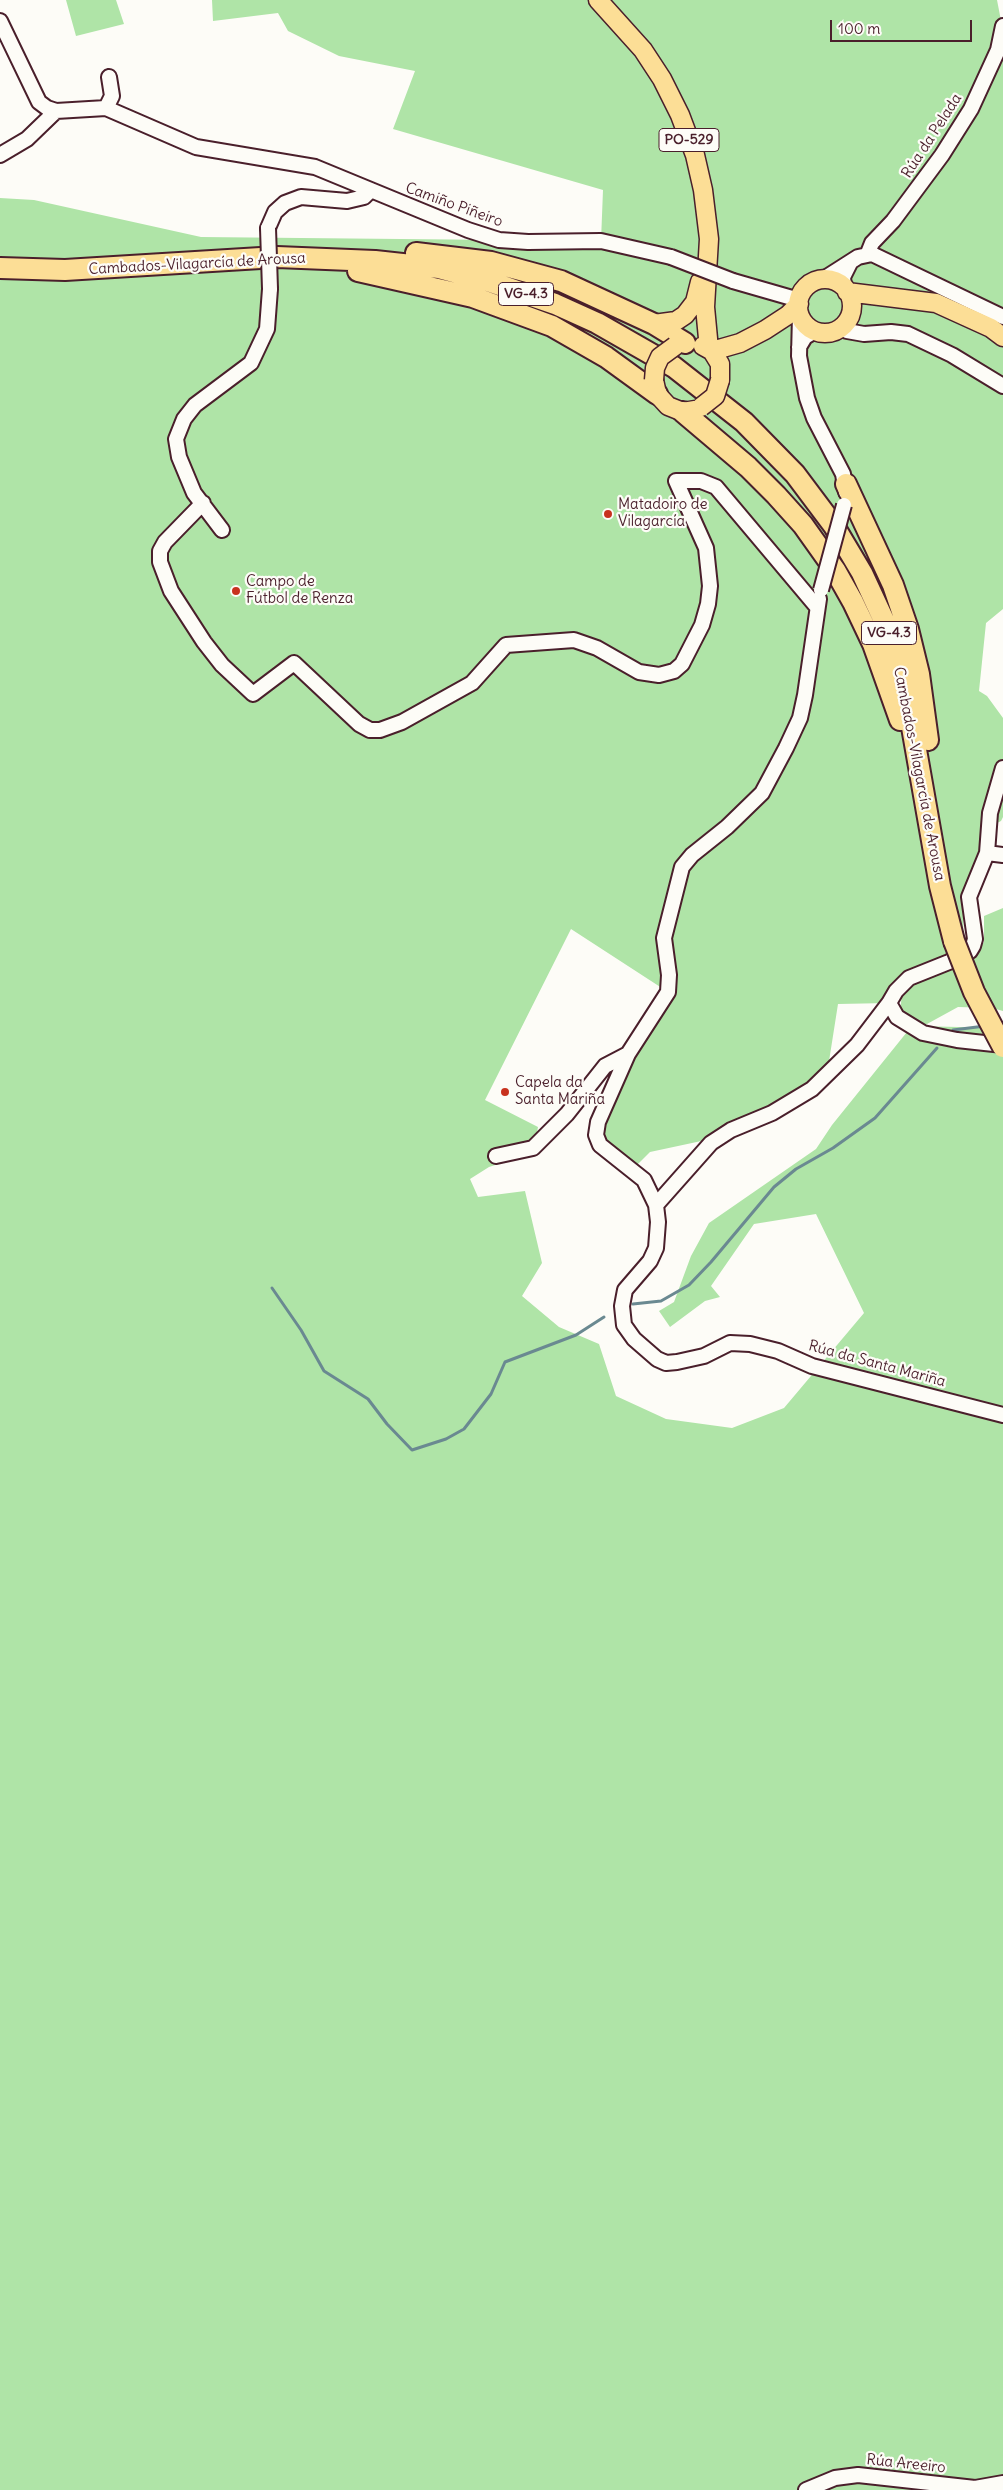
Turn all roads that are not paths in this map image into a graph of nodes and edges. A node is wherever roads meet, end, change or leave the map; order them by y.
1 (598, 0) edge
2 (0, 21) edge
3 (1003, 26) edge
4 (109, 77) dead end
5 (106, 108) junction
6 (56, 111) junction
7 (0, 155) edge
8 (371, 190) junction
9 (703, 190) junction
10 (868, 253) junction
11 (277, 257) junction
12 (850, 263) junction
13 (0, 268) edge
14 (822, 280) junction
15 (846, 290) junction
16 (900, 298) junction
17 (705, 307) junction
18 (803, 316) junction
19 (1003, 317) edge
20 (846, 320) junction
21 (654, 324) junction
22 (1003, 337) edge
23 (740, 343) junction
24 (683, 344) junction
25 (710, 350) junction
26 (721, 376) junction
27 (1003, 386) edge
28 (655, 387) junction
29 (692, 410) junction
30 (846, 484) junction
31 (202, 503) junction
32 (222, 530) dead end
33 (817, 607) junction
34 (1003, 768) edge
35 (987, 853) junction
36 (1003, 855) edge
37 (940, 886) junction
38 (889, 1003) junction
39 (1003, 1046) edge
40 (628, 1054) junction
41 (496, 1156) dead end
42 (656, 1205) junction
43 (1003, 1415) edge
44 (1003, 2483) edge
45 (806, 2490) edge

1 - 9 main road, PO-529
2 - 6 street
3 - 10 street, Rúa da Pelada
4 - 5 street
5 - 6 street, Camiño Piñeiro
5 - 8 street, Camiño Piñeiro
6 - 7 street
8 - 18 street, Camiño Piñeiro, bridge
8 - 31 street, bridge
9 - 17 main road, PO-529
9 - 21 main road
10 - 12 street
10 - 19 street
11 - 13 highway, Cambados-Vilagarcía de Arousa / VG-4.3
11 - 21 highway
11 - 28 highway
11 - 37 highway, Cambados-Vilagarcía de Arousa / VG-4.3
12 - 14 street
12 - 15 street
14 - 15 main road
14 - 18 main road
15 - 16 main road
15 - 20 main road
16 - 20 main road
16 - 22 main road
17 - 24 main road, PO-529
17 - 25 main road, PO-529
18 - 20 main road
18 - 23 main road
18 - 30 street
20 - 27 street
21 - 24 highway
23 - 25 main road
23 - 26 main road
24 - 25 main road
24 - 28 main road, bridge
25 - 26 main road
26 - 29 main road, bridge
28 - 29 main road
29 - 37 highway
30 - 33 street, Rúa da Santa Mariña, bridge
30 - 37 highway
31 - 32 street
31 - 33 street
33 - 40 street, Rúa da Santa Mariña
34 - 35 street
35 - 36 street
35 - 38 street
37 - 39 highway, Cambados-Vilagarcía de Arousa / VG-4.3, bridge
38 - 39 street
38 - 42 street
40 - 41 street, Rúa da Santa Mariña
40 - 42 street, Rúa da Santa Mariña
42 - 43 street, Rúa da Santa Mariña
44 - 45 street, Rúa Areeiro

